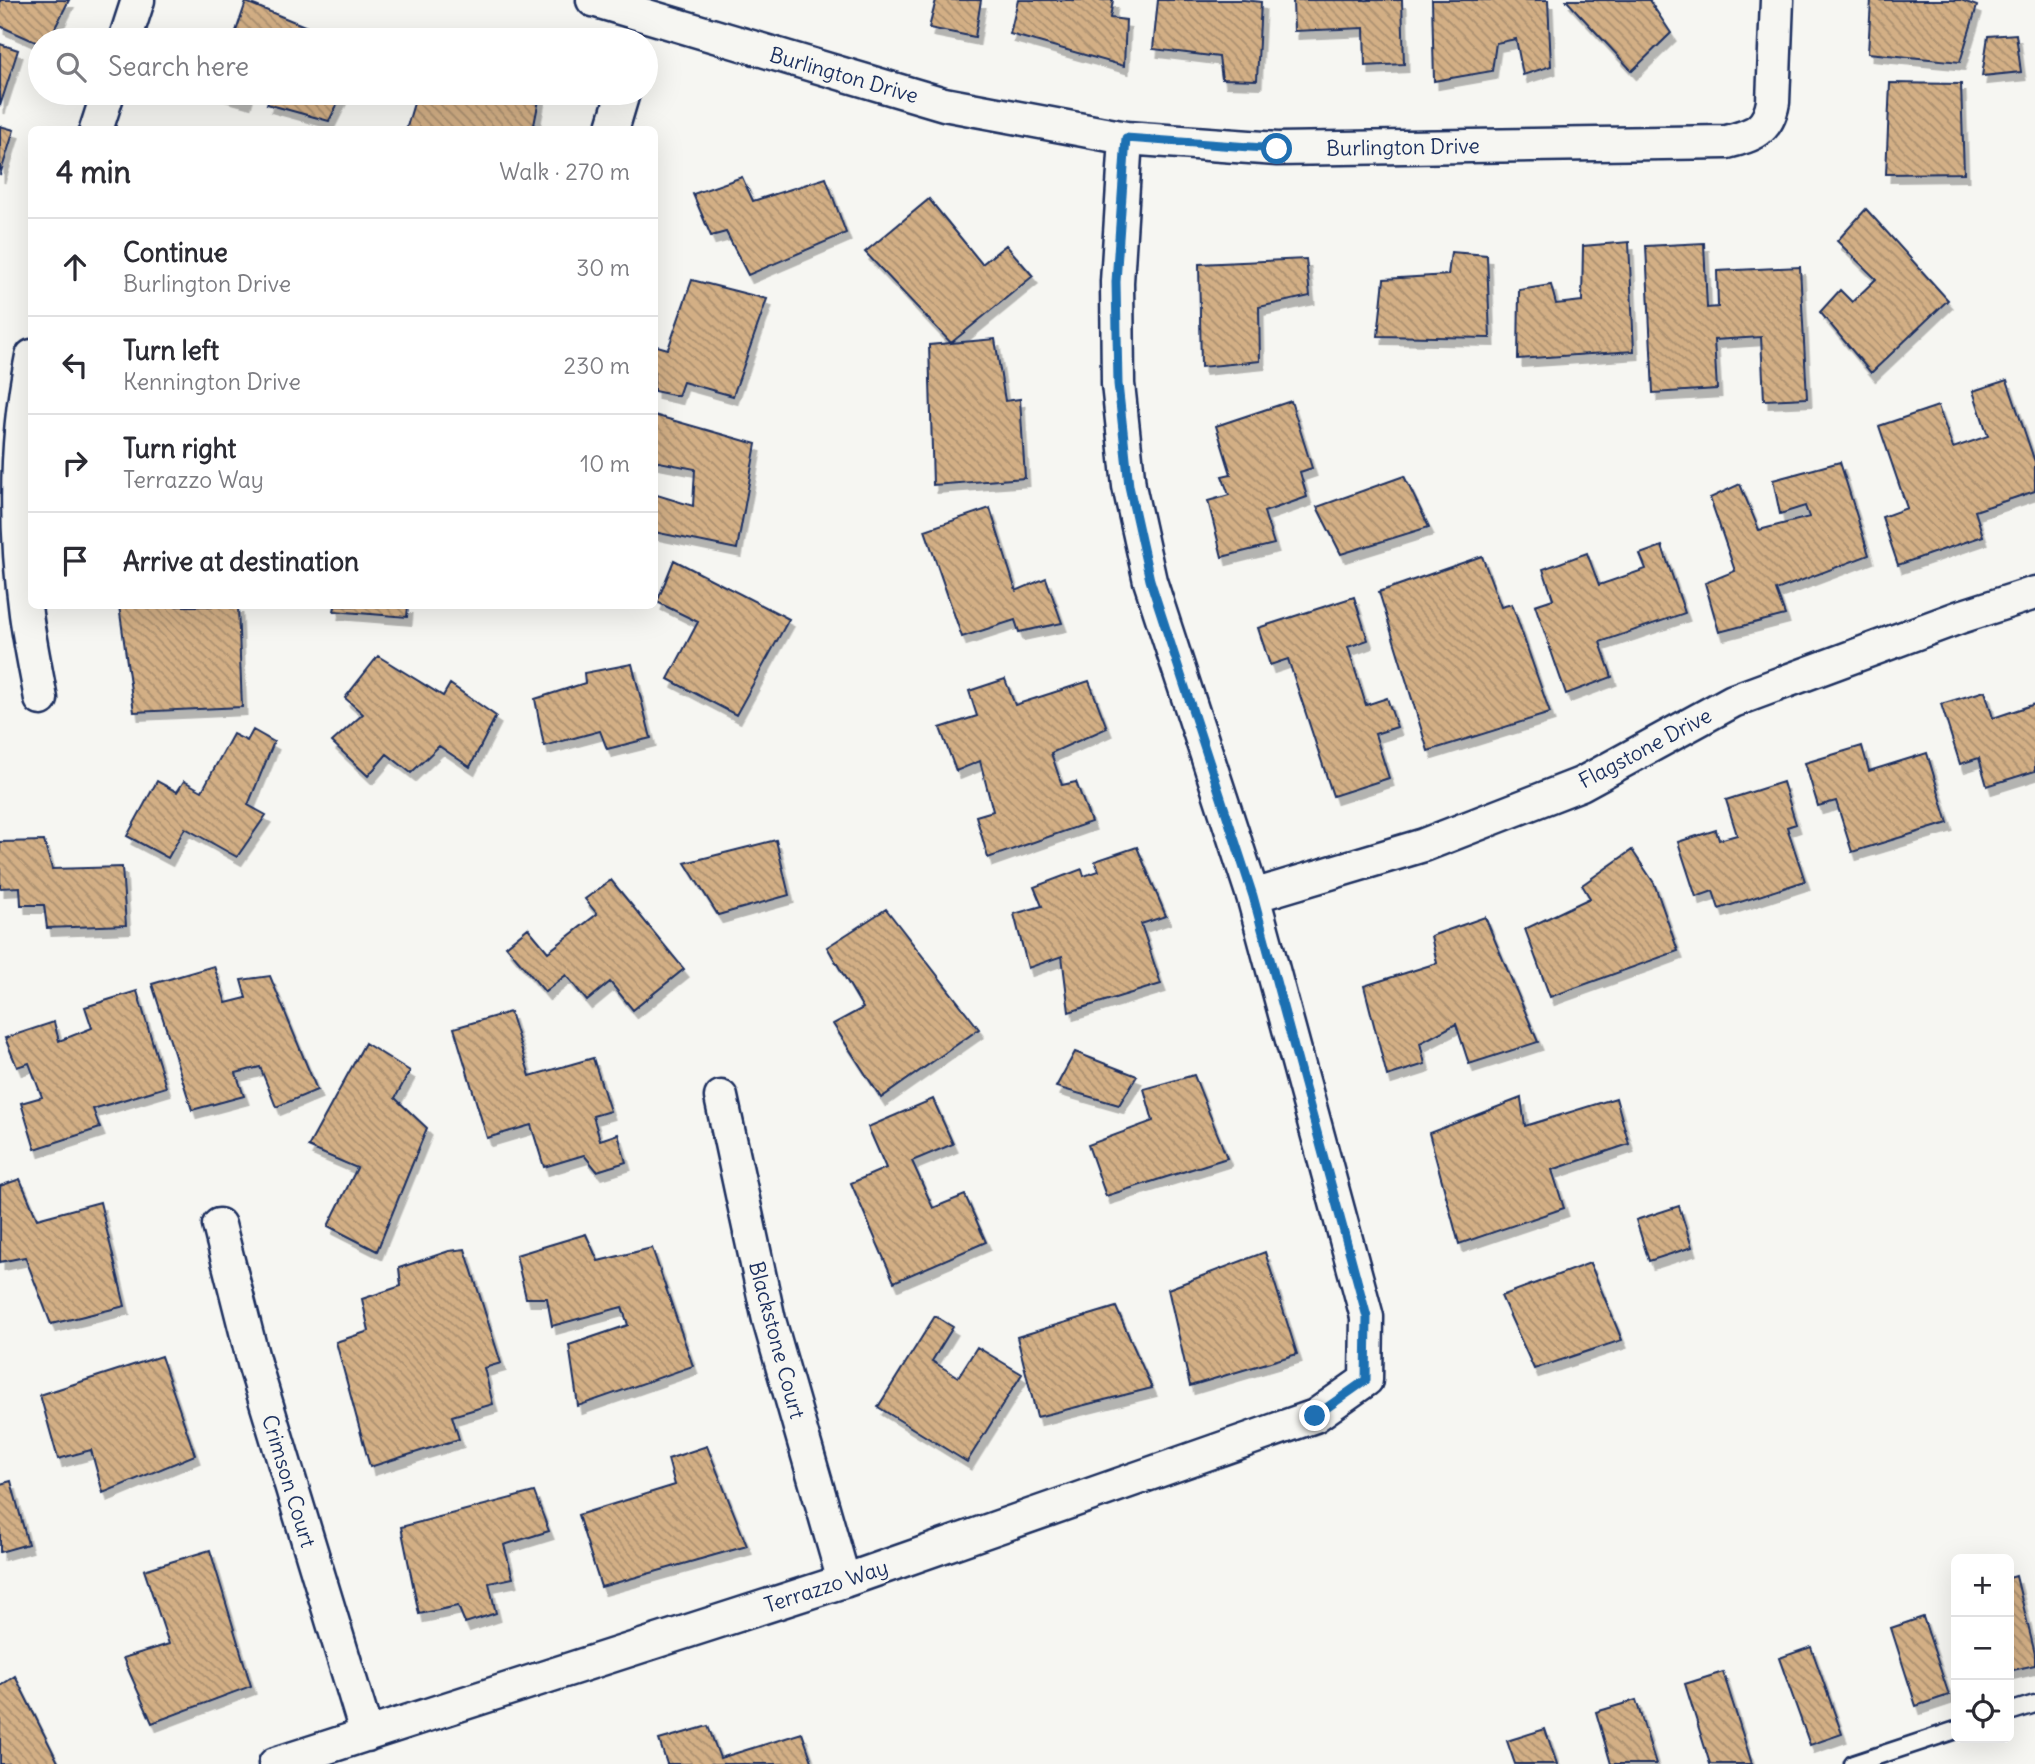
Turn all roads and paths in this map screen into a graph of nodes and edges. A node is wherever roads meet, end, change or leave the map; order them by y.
1 (138, 0) edge
2 (593, 0) edge
3 (1777, 0) edge
4 (129, 28) edge
5 (643, 28) edge
6 (658, 32) edge
7 (104, 105) edge
8 (620, 105) edge
9 (97, 126) edge
10 (613, 126) edge
11 (1126, 138) junction
12 (28, 387) edge
13 (2035, 593) edge
14 (41, 699) dead end
15 (1253, 896) junction
16 (721, 1097) dead end
17 (219, 1225) dead end
18 (844, 1581) junction
19 (2035, 1704) edge
20 (2014, 1710) edge
21 (1951, 1732) edge
22 (367, 1735) junction
23 (1889, 1758) edge
24 (275, 1764) edge
25 (1853, 1764) edge

1 - 4 street
2 - 5 street, Burlington Drive
3 - 11 street, Burlington Drive
6 - 11 street, Burlington Drive
7 - 9 street
8 - 10 street
11 - 15 street
12 - 14 street
13 - 15 street, Flagstone Drive
15 - 18 street, Terrazzo Way
16 - 18 street, Blackstone Court
17 - 22 street, Crimson Court
18 - 22 street, Terrazzo Way
19 - 20 lane
21 - 23 lane
22 - 24 street, Terrazzo Way
23 - 25 lane

